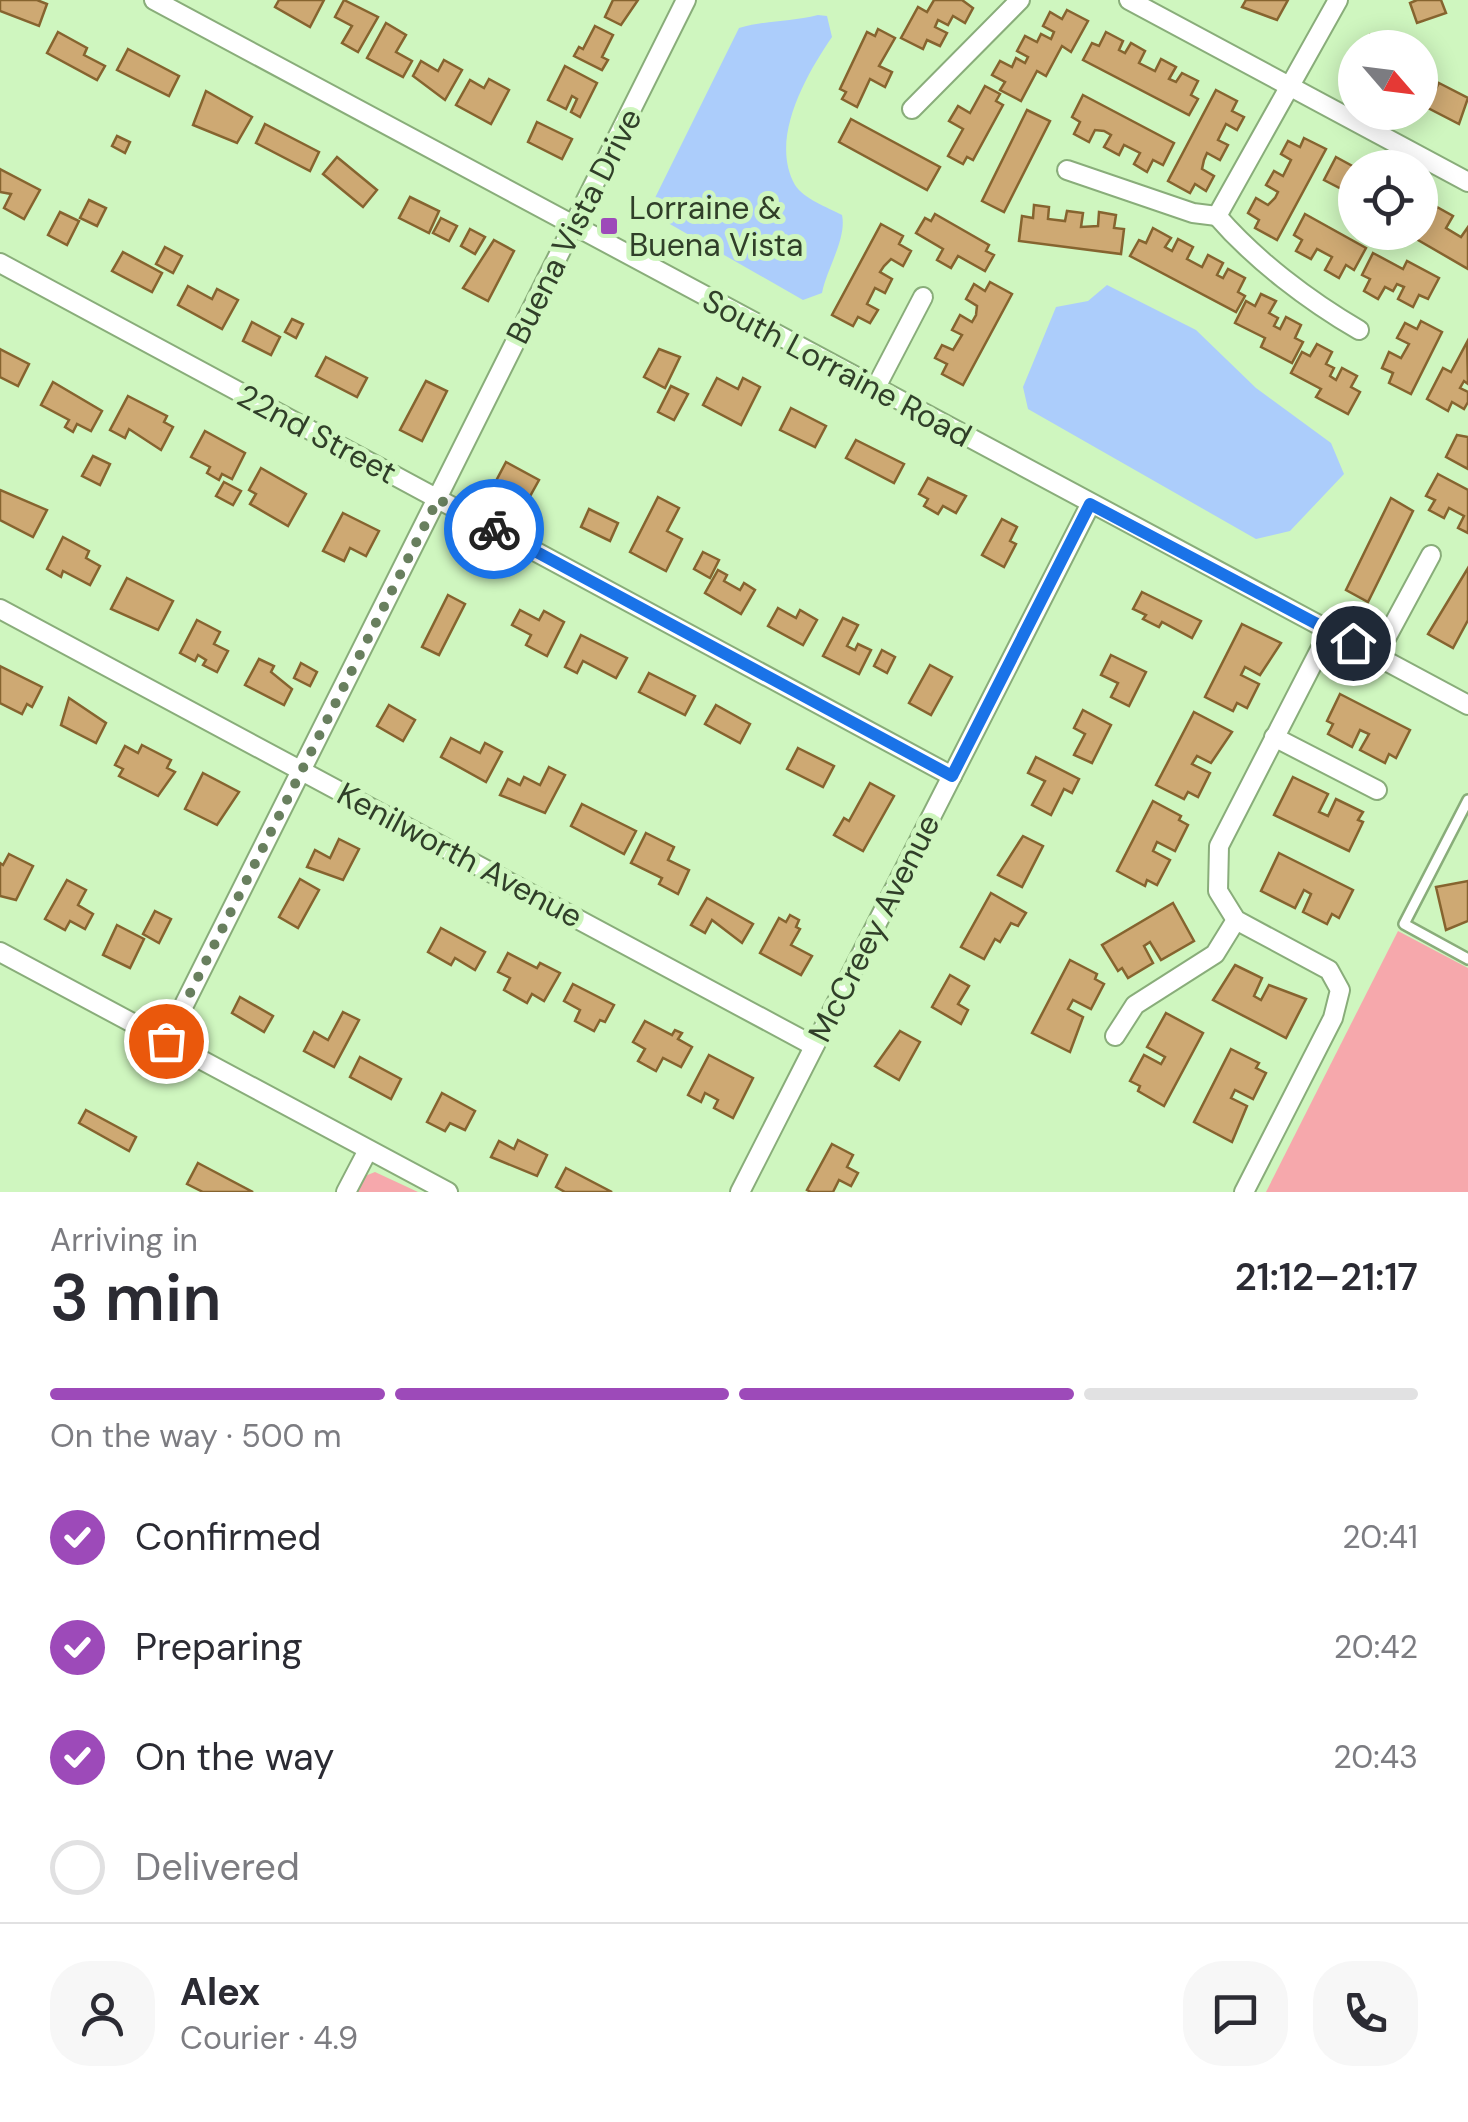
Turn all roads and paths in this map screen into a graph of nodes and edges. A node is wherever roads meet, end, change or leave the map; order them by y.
1 (154, 0) edge
2 (686, 0) edge
3 (1020, 0) edge
4 (1130, 0) edge
5 (1338, 0) edge
6 (1287, 85) junction
7 (912, 109) dead end
8 (1067, 170) dead end
9 (1468, 182) edge
10 (1217, 216) junction
11 (575, 227) junction
12 (0, 262) edge
13 (923, 297) dead end
14 (1359, 330) dead end
15 (875, 389) junction
16 (438, 499) junction
17 (1090, 504) junction
18 (1431, 555) dead end
19 (0, 608) edge
20 (1330, 630) junction
21 (1377, 656) junction
22 (1468, 705) edge
23 (1274, 736) junction
24 (299, 768) junction
25 (952, 776) junction
26 (1378, 790) dead end
27 (1468, 800) edge
28 (1236, 920) junction
29 (0, 952) edge
30 (1468, 959) edge
31 (1116, 1036) dead end
32 (166, 1041) junction
33 (814, 1046) junction
34 (368, 1150) junction
35 (346, 1192) edge
36 (448, 1192) edge
37 (740, 1192) edge
38 (1244, 1192) edge

1 - 11 street, South Lorraine Road
2 - 11 street, Buena Vista Drive
3 - 7 street
4 - 6 street
5 - 6 street
6 - 9 street
6 - 10 street
8 - 10 street
10 - 14 street
11 - 15 street, South Lorraine Road
11 - 16 street, Buena Vista Drive
12 - 16 street, 22nd Street
13 - 15 street
15 - 17 street, South Lorraine Road
16 - 24 street, Buena Vista Drive
16 - 25 street, 22nd Street
17 - 20 street, South Lorraine Road
17 - 25 street, McCreey Avenue
18 - 21 street
19 - 24 street, Kenilworth Avenue
20 - 21 street, South Lorraine Road
20 - 23 street
21 - 22 street, South Lorraine Road
23 - 26 street
23 - 28 street
24 - 32 street, Buena Vista Drive
24 - 33 street, Kenilworth Avenue
25 - 33 street, McCreey Avenue
27 - 30 lane
28 - 31 street
28 - 38 street
29 - 32 street
32 - 34 street
33 - 37 street, McCreey Avenue
34 - 35 street
34 - 36 street

